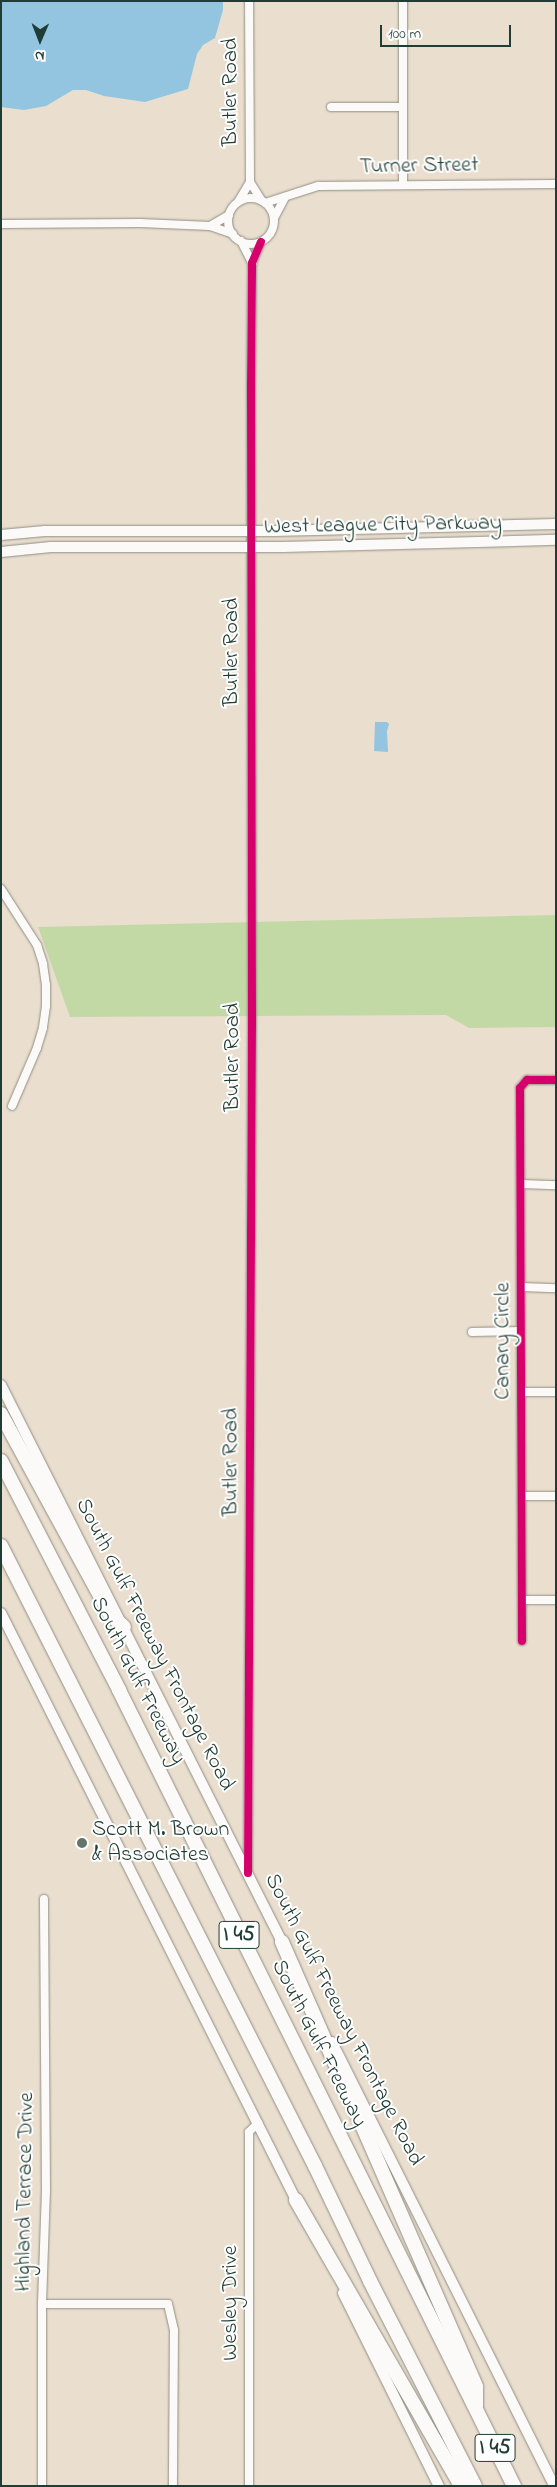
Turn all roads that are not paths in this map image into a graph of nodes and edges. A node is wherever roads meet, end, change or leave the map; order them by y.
1 (249, 1) edge
2 (403, 1) edge
3 (403, 106) junction
4 (331, 107) dead end
5 (250, 182) junction
6 (403, 184) junction
7 (556, 184) edge
8 (285, 197) junction
9 (238, 202) junction
10 (264, 202) junction
11 (229, 214) junction
12 (274, 218) junction
13 (1, 224) edge
14 (210, 226) junction
15 (233, 234) junction
16 (241, 241) junction
17 (261, 242) junction
18 (252, 262) junction
19 (556, 524) edge
20 (430, 528) junction
21 (250, 531) junction
22 (1, 535) edge
23 (556, 540) edge
24 (430, 544) junction
25 (250, 547) junction
26 (1, 552) edge
27 (1, 889) edge
28 (556, 1080) edge
29 (12, 1106) dead end
30 (521, 1184) junction
31 (556, 1184) edge
32 (521, 1287) junction
33 (556, 1288) edge
34 (521, 1331) junction
35 (472, 1332) dead end
36 (1, 1385) edge
37 (522, 1392) junction
38 (556, 1392) edge
39 (1, 1414) edge
40 (1, 1461) edge
41 (522, 1496) junction
42 (556, 1496) edge
43 (1, 1546) edge
44 (522, 1600) junction
45 (556, 1600) edge
46 (1, 1613) edge
47 (124, 1627) junction
48 (522, 1641) dead end
49 (248, 1873) junction
50 (44, 1899) dead end
51 (282, 1942) junction
52 (258, 2123) junction
53 (296, 2200) junction
54 (42, 2304) junction
55 (476, 2409) junction
56 (42, 2486) edge
57 (173, 2486) edge
58 (249, 2486) edge
59 (439, 2486) edge
60 (461, 2486) edge
61 (476, 2486) edge
62 (514, 2486) edge
63 (554, 2486) edge

1 - 5 street, Butler Road
2 - 3 street
3 - 4 street
3 - 6 street
5 - 9 street
5 - 10 street
6 - 7 street, Turner Street
6 - 8 street, Turner Street
8 - 10 street, Turner Street
8 - 12 street
9 - 10 street
9 - 11 street
10 - 12 street
11 - 14 street
11 - 15 street
12 - 17 street
13 - 14 street
14 - 15 street
15 - 16 street
16 - 17 street
16 - 18 street, Butler Road
17 - 18 street, Butler Road
18 - 21 street, Butler Road
19 - 20 main road, West League City Parkway
20 - 21 main road, West League City Parkway
20 - 24 main road
21 - 22 main road, West League City Parkway
21 - 25 street, Butler Road
23 - 24 main road, West League City Parkway
24 - 25 main road, West League City Parkway
25 - 26 main road, West League City Parkway
25 - 49 street, Butler Road
27 - 29 street
28 - 30 street, Canary Circle
30 - 31 street
30 - 32 street, Canary Circle
32 - 33 street
32 - 34 street, Canary Circle
34 - 35 street
34 - 37 street, Canary Circle
36 - 47 main road, South Gulf Freeway Frontage Road
37 - 38 street
37 - 41 street, Canary Circle
39 - 47 highway
40 - 55 highway, South Gulf Freeway / I 45
41 - 42 street
41 - 44 street, Canary Circle
43 - 61 highway, I 45
44 - 45 street
44 - 48 street, Canary Circle
46 - 52 main road
47 - 49 main road, South Gulf Freeway Frontage Road
49 - 51 main road, South Gulf Freeway Frontage Road
50 - 54 street, Highland Terrace Drive
51 - 55 highway
51 - 63 main road, South Gulf Freeway Frontage Road
52 - 53 main road
52 - 58 street, Wesley Drive
53 - 59 main road
53 - 60 highway
54 - 56 street, Highland Terrace Drive
54 - 57 street
55 - 62 highway, South Gulf Freeway / I 45

